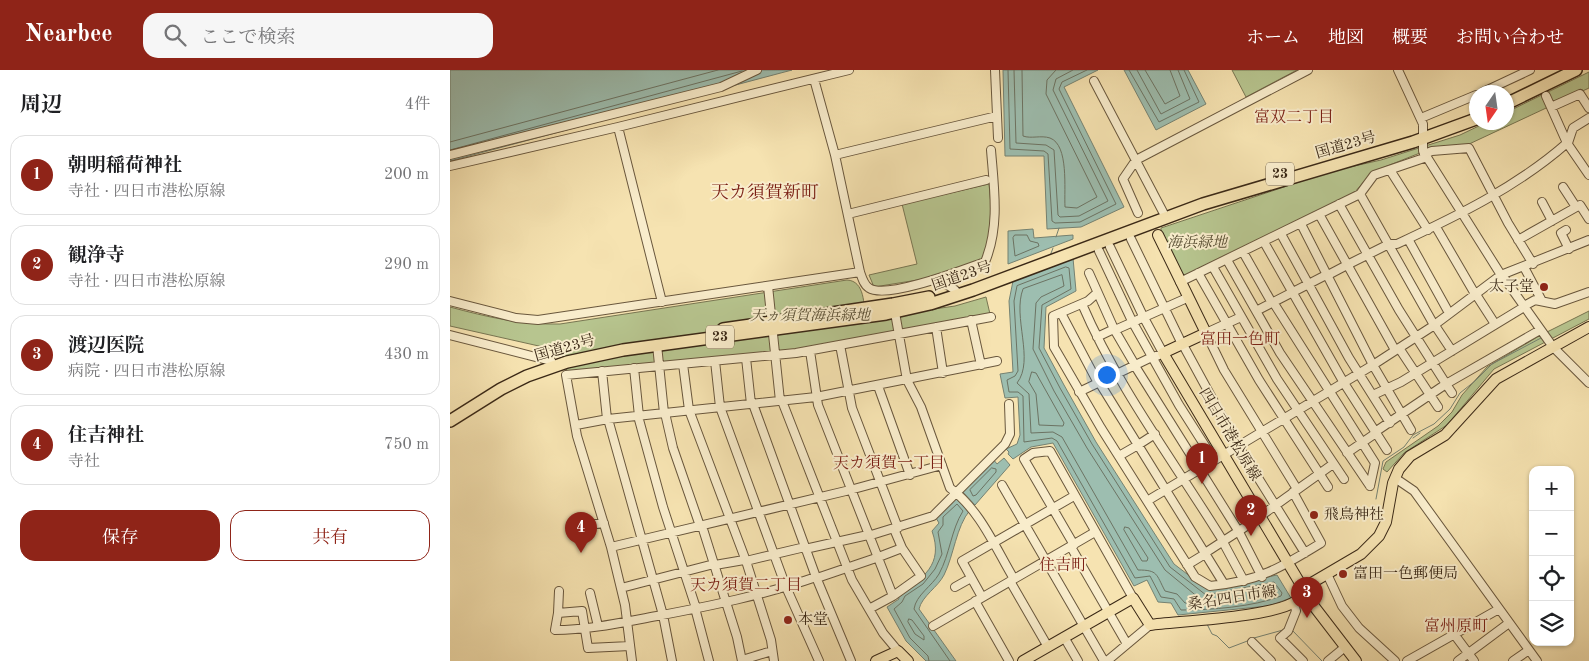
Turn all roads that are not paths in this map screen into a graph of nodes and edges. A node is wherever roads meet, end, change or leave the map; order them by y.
1 (757, 70) edge
2 (849, 70) edge
3 (995, 70) edge
4 (1308, 70) edge
5 (1398, 70) edge
6 (1530, 70) edge
7 (1562, 70) edge
8 (1576, 70) edge
9 (814, 79) junction
10 (1094, 81) dead end
11 (1497, 85) edge
12 (1514, 92) edge
13 (1546, 96) dead end
14 (1469, 98) edge
15 (1514, 100) edge
16 (1551, 107) junction
17 (1589, 108) edge
18 (1469, 113) edge
19 (997, 116) junction
20 (1421, 118) junction
21 (1589, 118) edge
22 (1469, 120) edge
23 (618, 127) junction
24 (1423, 136) junction
25 (998, 138) dead end
26 (1567, 143) junction
27 (991, 150) dead end
28 (450, 155) edge
29 (835, 155) junction
30 (1426, 155) junction
31 (1136, 160) junction
32 (450, 166) edge
33 (1390, 170) junction
34 (1589, 175) edge
35 (986, 180) dead end
36 (1563, 187) dead end
37 (1360, 194) junction
38 (1493, 195) junction
39 (1542, 202) dead end
40 (1339, 204) junction
41 (1576, 207) junction
42 (1163, 212) junction
43 (1138, 213) dead end
44 (848, 214) junction
45 (1319, 214) junction
46 (1462, 214) junction
47 (1589, 219) edge
48 (1552, 221) junction
49 (1301, 224) junction
50 (1436, 227) junction
51 (1146, 230) dead end
52 (1428, 230) junction
53 (1560, 231) dead end
54 (1281, 234) junction
55 (1158, 236) joint
56 (1131, 239) dead end
57 (1408, 239) junction
58 (1518, 240) junction
59 (1589, 240) edge
60 (1264, 242) junction
61 (1086, 244) junction
62 (1388, 244) junction
63 (1110, 247) dead end
64 (1568, 249) junction
65 (1100, 250) dead end
66 (1243, 252) junction
67 (1368, 255) junction
68 (1227, 260) junction
69 (1533, 264) junction
70 (1347, 265) junction
71 (1212, 266) junction
72 (1524, 267) junction
73 (860, 272) junction
74 (1088, 273) dead end
75 (1198, 273) junction
76 (1328, 274) junction
77 (1502, 275) junction
78 (1000, 277) junction
79 (940, 280) junction
80 (1180, 282) junction
81 (1307, 284) junction
82 (768, 286) junction
83 (955, 290) junction
84 (1292, 292) junction
85 (1589, 292) edge
86 (1098, 293) junction
87 (1475, 293) junction
88 (1187, 298) junction
89 (450, 301) edge
90 (1542, 301) junction
91 (662, 302) junction
92 (1272, 302) junction
93 (1082, 304) junction
94 (1524, 306) junction
95 (1162, 307) junction
96 (894, 308) junction
97 (1255, 311) junction
98 (1060, 313) junction
99 (1449, 313) junction
100 (1143, 316) junction
101 (991, 317) dead end
102 (1241, 317) junction
103 (971, 320) junction
104 (1132, 321) junction
105 (1227, 324) junction
106 (1434, 324) junction
107 (1496, 324) junction
108 (772, 326) junction
109 (936, 327) junction
110 (1589, 327) edge
111 (1114, 330) junction
112 (1541, 331) junction
113 (899, 333) junction
114 (1206, 333) junction
115 (450, 335) edge
116 (1097, 337) junction
117 (1416, 337) junction
118 (1182, 344) junction
119 (1550, 344) junction
120 (657, 345) junction
121 (840, 345) junction
122 (1397, 349) junction
123 (810, 351) junction
124 (1452, 351) junction
125 (1163, 353) junction
126 (775, 355) junction
127 (746, 358) junction
128 (1152, 358) junction
129 (551, 361) junction
130 (715, 361) junction
131 (998, 361) dead end
132 (1432, 363) junction
133 (683, 364) junction
134 (981, 365) junction
135 (1135, 365) junction
136 (1373, 365) junction
137 (660, 366) junction
138 (634, 368) junction
139 (602, 371) junction
140 (944, 373) junction
141 (1118, 373) junction
142 (1359, 374) junction
143 (1415, 374) junction
144 (907, 380) junction
145 (1099, 383) junction
146 (1344, 383) junction
147 (1589, 383) edge
148 (1446, 384) junction
149 (878, 386) junction
150 (1386, 388) junction
151 (848, 392) junction
152 (1080, 392) junction
153 (1328, 392) junction
154 (1452, 394) dead end
155 (1373, 395) junction
156 (1430, 395) junction
157 (816, 397) junction
158 (781, 401) junction
159 (1313, 402) junction
160 (752, 404) junction
161 (1009, 404) dead end
162 (720, 407) junction
163 (1438, 407) dead end
164 (689, 410) junction
165 (1298, 410) junction
166 (664, 413) junction
167 (450, 414) edge
168 (1401, 415) junction
169 (638, 416) junction
170 (608, 419) junction
171 (1284, 420) junction
172 (450, 421) edge
173 (1390, 423) junction
174 (576, 425) junction
175 (1412, 430) dead end
176 (1261, 433) junction
177 (1376, 433) junction
178 (1155, 434) junction
179 (1361, 443) junction
180 (1138, 445) junction
181 (1239, 445) junction
182 (1387, 450) dead end
183 (1347, 453) junction
184 (1119, 456) junction
185 (1218, 458) junction
186 (1333, 463) junction
187 (942, 465) junction
188 (1199, 469) junction
189 (1319, 474) junction
190 (910, 475) junction
191 (1184, 478) junction
192 (1395, 478) junction
193 (1344, 479) dead end
194 (880, 483) junction
195 (1002, 485) dead end
196 (1328, 487) dead end
197 (1166, 489) junction
198 (850, 490) junction
199 (1295, 491) junction
200 (957, 492) junction
201 (1074, 496) junction
202 (820, 498) junction
203 (1147, 501) junction
204 (789, 505) junction
205 (1276, 505) junction
206 (1053, 509) junction
207 (758, 512) junction
208 (1261, 515) junction
209 (731, 519) junction
210 (604, 523) junction
211 (1025, 525) junction
212 (580, 526) dead end
213 (701, 526) junction
214 (896, 528) junction
215 (1096, 532) junction
216 (1239, 532) junction
217 (671, 533) junction
218 (868, 536) junction
219 (641, 540) junction
220 (837, 542) junction
221 (1223, 542) junction
222 (993, 544) junction
223 (1073, 546) junction
224 (611, 547) junction
225 (805, 548) junction
226 (902, 548) junction
227 (1305, 553) junction
228 (1205, 554) junction
229 (774, 555) junction
230 (876, 558) junction
231 (1046, 560) junction
232 (745, 561) junction
233 (714, 565) junction
234 (1187, 565) junction
235 (1290, 565) junction
236 (847, 568) junction
237 (684, 572) junction
238 (1327, 574) junction
239 (816, 577) junction
240 (1262, 577) junction
241 (971, 578) junction
242 (652, 580) junction
243 (1012, 580) junction
244 (1244, 580) junction
245 (1224, 584) junction
246 (786, 587) junction
247 (955, 587) dead end
248 (1302, 587) junction
249 (621, 588) junction
250 (559, 591) dead end
251 (590, 593) dead end
252 (756, 594) junction
253 (893, 596) junction
254 (1133, 598) junction
255 (979, 599) junction
256 (725, 602) junction
257 (1294, 603) junction
258 (695, 608) junction
259 (869, 609) junction
260 (1499, 609) junction
261 (1109, 612) junction
262 (558, 613) junction
263 (663, 615) junction
264 (627, 621) junction
265 (1509, 623) junction
266 (1150, 625) junction
267 (598, 626) junction
268 (933, 626) dead end
269 (1084, 626) junction
270 (586, 627) junction
271 (1454, 634) junction
272 (1064, 637) junction
273 (1252, 642) dead end
274 (1127, 644) junction
275 (630, 646) junction
276 (1048, 647) junction
277 (1345, 647) junction
278 (1529, 650) junction
279 (772, 651) junction
280 (898, 651) junction
281 (1421, 653) junction
282 (1468, 653) junction
283 (742, 660) edge
284 (1103, 660) edge
285 (632, 661) edge
286 (672, 661) edge
287 (709, 661) edge
288 (774, 661) edge
289 (818, 661) edge
290 (851, 661) edge
291 (876, 661) edge
292 (908, 661) edge
293 (1009, 661) edge
294 (1023, 661) edge
295 (1078, 661) edge
296 (1272, 661) edge
297 (1303, 661) edge
298 (1328, 661) edge
299 (1356, 661) edge
300 (1395, 661) edge
301 (1407, 661) edge
302 (1426, 661) edge
303 (1458, 661) edge
304 (1474, 661) edge
305 (1513, 661) edge
306 (1537, 661) edge

1 - 28 street
2 - 9 street
3 - 19 street
4 - 31 street
5 - 20 street
6 - 11 street
7 - 12 highway
8 - 15 highway
9 - 23 street
9 - 29 street
10 - 31 street
13 - 16 street
14 - 20 street
16 - 17 street
16 - 26 street
18 - 24 highway, 国道23号 / 23
19 - 25 street
19 - 29 street
20 - 24 street
21 - 26 street
22 - 24 highway, 国道23号 / 23
23 - 32 street
23 - 91 street
24 - 30 street
24 - 42 highway, 国道23号 / 23
24 - 61 highway, 国道23号 / 23
26 - 34 street
26 - 38 street
27 - 79 street
29 - 44 street
30 - 33 street
30 - 38 street
30 - 46 street
31 - 42 street
31 - 43 street
33 - 37 street
33 - 52 street
35 - 44 street
36 - 41 street
37 - 40 street
37 - 62 street
38 - 46 street
38 - 58 street
39 - 48 street
40 - 45 street
40 - 67 street
41 - 47 street
41 - 48 street
42 - 61 highway, 国道23号 / 23
44 - 73 street
45 - 49 street
45 - 70 street
46 - 50 street
46 - 77 street
48 - 58 street
49 - 54 street
49 - 76 street
50 - 52 street
50 - 87 street
51 - 55 street
52 - 57 street
53 - 64 street
54 - 60 street
54 - 81 street
55 - 80 main road
56 - 95 street
57 - 62 street
57 - 99 street
58 - 69 street
59 - 64 street
60 - 66 street
60 - 84 street
61 - 78 highway, 国道23号 / 23
62 - 67 street
62 - 106 street
63 - 100 street
64 - 69 street
65 - 104 street
66 - 68 street
66 - 92 street
67 - 70 street
67 - 117 street
68 - 71 street
68 - 97 street
69 - 72 street
70 - 76 street
70 - 122 street
71 - 75 street
71 - 102 street
72 - 77 street
72 - 90 street
73 - 79 street
73 - 82 street
74 - 86 street
75 - 80 street
75 - 105 street
76 - 81 street
76 - 136 street
77 - 87 street
77 - 94 street
78 - 83 highway, 国道23号 / 23
78 - 96 highway, 国道23号 / 23
79 - 83 street
80 - 88 main road
81 - 84 street
81 - 142 street
82 - 91 street
82 - 108 street
83 - 96 highway, 国道23号 / 23
84 - 92 street
84 - 146 street
85 - 90 street
86 - 93 street
86 - 111 street
87 - 99 street
87 - 107 street
88 - 95 street
88 - 114 main road
89 - 91 street
90 - 94 street
92 - 97 street
92 - 153 street
93 - 98 street
93 - 116 street
94 - 107 street
94 - 112 street
95 - 100 street
95 - 118 street
96 - 108 highway, 国道23号 / 23
96 - 113 street
97 - 102 street
97 - 159 street
98 - 145 street
98 - 152 street
99 - 106 street
100 - 104 street
100 - 125 street
101 - 103 street
102 - 105 street
102 - 165 street
103 - 109 street
103 - 134 street
104 - 111 street
104 - 128 street
105 - 114 street
105 - 171 street
106 - 117 street
106 - 124 street
107 - 124 street
108 - 120 highway, 国道23号 / 23
108 - 126 street
108 - 129 highway, 国道23号 / 23
109 - 113 street
109 - 140 street
110 - 119 main road, 桑名四日市線
111 - 116 street
111 - 135 street
112 - 119 street
112 - 148 street
113 - 121 street
113 - 144 street
114 - 118 main road
114 - 176 street
115 - 129 street
116 - 141 street
117 - 122 street
117 - 132 street
118 - 125 main road
118 - 181 street
119 - 147 street
119 - 192 main road, 桑名四日市線
120 - 137 street
120 - 172 highway, 国道23号 / 23
121 - 123 street
121 - 151 street
122 - 136 street
122 - 143 street
123 - 126 street
123 - 157 street
124 - 132 street
125 - 128 street
125 - 185 main road, 四日市港松原線
126 - 127 street
126 - 158 street
127 - 130 street
127 - 160 street
128 - 135 street
128 - 185 street
129 - 167 highway, 国道23号 / 23
130 - 133 street
130 - 162 street
131 - 134 street
132 - 143 street
132 - 148 street
133 - 137 street
133 - 164 street
134 - 140 street
135 - 141 street
135 - 188 street
136 - 142 street
136 - 150 street
137 - 138 street
137 - 166 street
138 - 139 street
138 - 169 street
139 - 170 street
139 - 174 street
140 - 144 street
141 - 145 street
141 - 178 street
142 - 146 street
142 - 155 street
143 - 150 street
143 - 156 street
144 - 149 street
144 - 187 street
145 - 152 street
145 - 180 street
146 - 153 street
146 - 177 street
148 - 154 street
148 - 156 street
149 - 151 street
149 - 190 street
150 - 155 street
150 - 168 street
151 - 157 street
151 - 194 street
152 - 184 street
153 - 159 street
153 - 179 street
155 - 173 street
156 - 163 street
156 - 168 street
157 - 158 street
157 - 198 street
158 - 160 street
158 - 202 street
159 - 165 street
159 - 183 street
160 - 162 street
160 - 204 street
161 - 200 street
162 - 164 street
162 - 207 street
164 - 166 street
164 - 209 street
165 - 171 street
165 - 186 street
166 - 169 street
166 - 213 street
168 - 173 street
168 - 175 street
169 - 170 street
169 - 217 street
170 - 174 street
170 - 219 street
171 - 176 street
171 - 189 street
173 - 177 street
174 - 210 street
176 - 181 street
176 - 199 street
177 - 179 street
177 - 182 street
178 - 180 street
178 - 191 street
179 - 183 street
179 - 183 street
180 - 184 street
180 - 197 street
181 - 185 street
181 - 205 street
183 - 186 street
184 - 203 street
185 - 188 street
185 - 208 main road, 四日市港松原線
186 - 189 street
186 - 193 street
187 - 190 street
187 - 200 street
188 - 191 street
188 - 216 street
189 - 196 street
189 - 199 street
190 - 194 street
191 - 197 street
191 - 221 street
192 - 238 main road, 桑名四日市線
192 - 260 street
194 - 198 street
194 - 214 street
195 - 211 street
197 - 203 street
197 - 228 street
198 - 202 street
198 - 218 street
199 - 205 street
199 - 227 street
200 - 214 street
200 - 222 street
201 - 206 street
201 - 206 street
201 - 215 street
202 - 204 street
202 - 220 street
203 - 234 street
204 - 207 street
204 - 225 street
205 - 208 street
205 - 227 street
206 - 211 street
206 - 223 street
207 - 209 street
207 - 229 street
208 - 216 street
208 - 235 main road, 四日市港松原線
209 - 213 street
209 - 232 street
210 - 212 street
210 - 224 street
211 - 222 street
211 - 231 street
213 - 217 street
213 - 233 street
214 - 218 street
214 - 226 street
215 - 223 street
215 - 254 street
216 - 221 street
216 - 240 street
217 - 219 street
217 - 237 street
218 - 220 street
218 - 230 street
219 - 224 street
219 - 242 street
220 - 225 street
220 - 236 street
221 - 228 street
221 - 244 street
222 - 241 street
222 - 243 street
223 - 231 street
223 - 261 street
224 - 249 street
225 - 229 street
225 - 239 street
226 - 230 street
226 - 253 street
227 - 235 street
228 - 234 street
228 - 245 street
229 - 232 street
229 - 246 street
230 - 236 street
230 - 253 street
231 - 243 street
231 - 269 street
232 - 233 street
232 - 252 street
233 - 237 street
233 - 256 street
234 - 245 street
235 - 240 street
235 - 248 main road, 四日市港松原線
236 - 239 street
236 - 259 street
237 - 242 street
237 - 258 street
238 - 248 main road, 桑名四日市線
238 - 300 street
239 - 246 street
239 - 290 street
240 - 244 street
241 - 247 street
241 - 255 street
242 - 249 street
242 - 263 street
243 - 255 street
243 - 276 street
244 - 245 street
246 - 252 street
246 - 289 street
248 - 257 main road, 桑名四日市線
248 - 277 main road, 四日市港松原線
249 - 264 street
250 - 262 street
251 - 267 street
252 - 256 street
252 - 279 street
253 - 259 street
254 - 261 main road
254 - 266 main road
255 - 268 street
255 - 293 street
256 - 258 street
256 - 283 street
257 - 266 main road, 桑名四日市線
257 - 297 street
258 - 263 street
258 - 287 street
259 - 280 street
260 - 265 street
260 - 271 street
261 - 269 main road
261 - 274 street
262 - 270 street
262 - 270 street
263 - 264 street
263 - 286 street
264 - 267 street
264 - 275 street
265 - 278 street
265 - 282 street
266 - 274 street
267 - 270 street
269 - 272 main road
269 - 284 street
270 - 275 street
271 - 281 street
271 - 282 street
272 - 276 main road
272 - 295 street
273 - 296 street
274 - 284 street
275 - 285 street
276 - 294 main road
277 - 298 street
277 - 299 main road, 四日市港松原線
278 - 305 street
278 - 306 street
279 - 283 street
279 - 288 street
280 - 291 main road
280 - 292 main road
281 - 301 street
281 - 302 street
282 - 303 street
282 - 304 street

